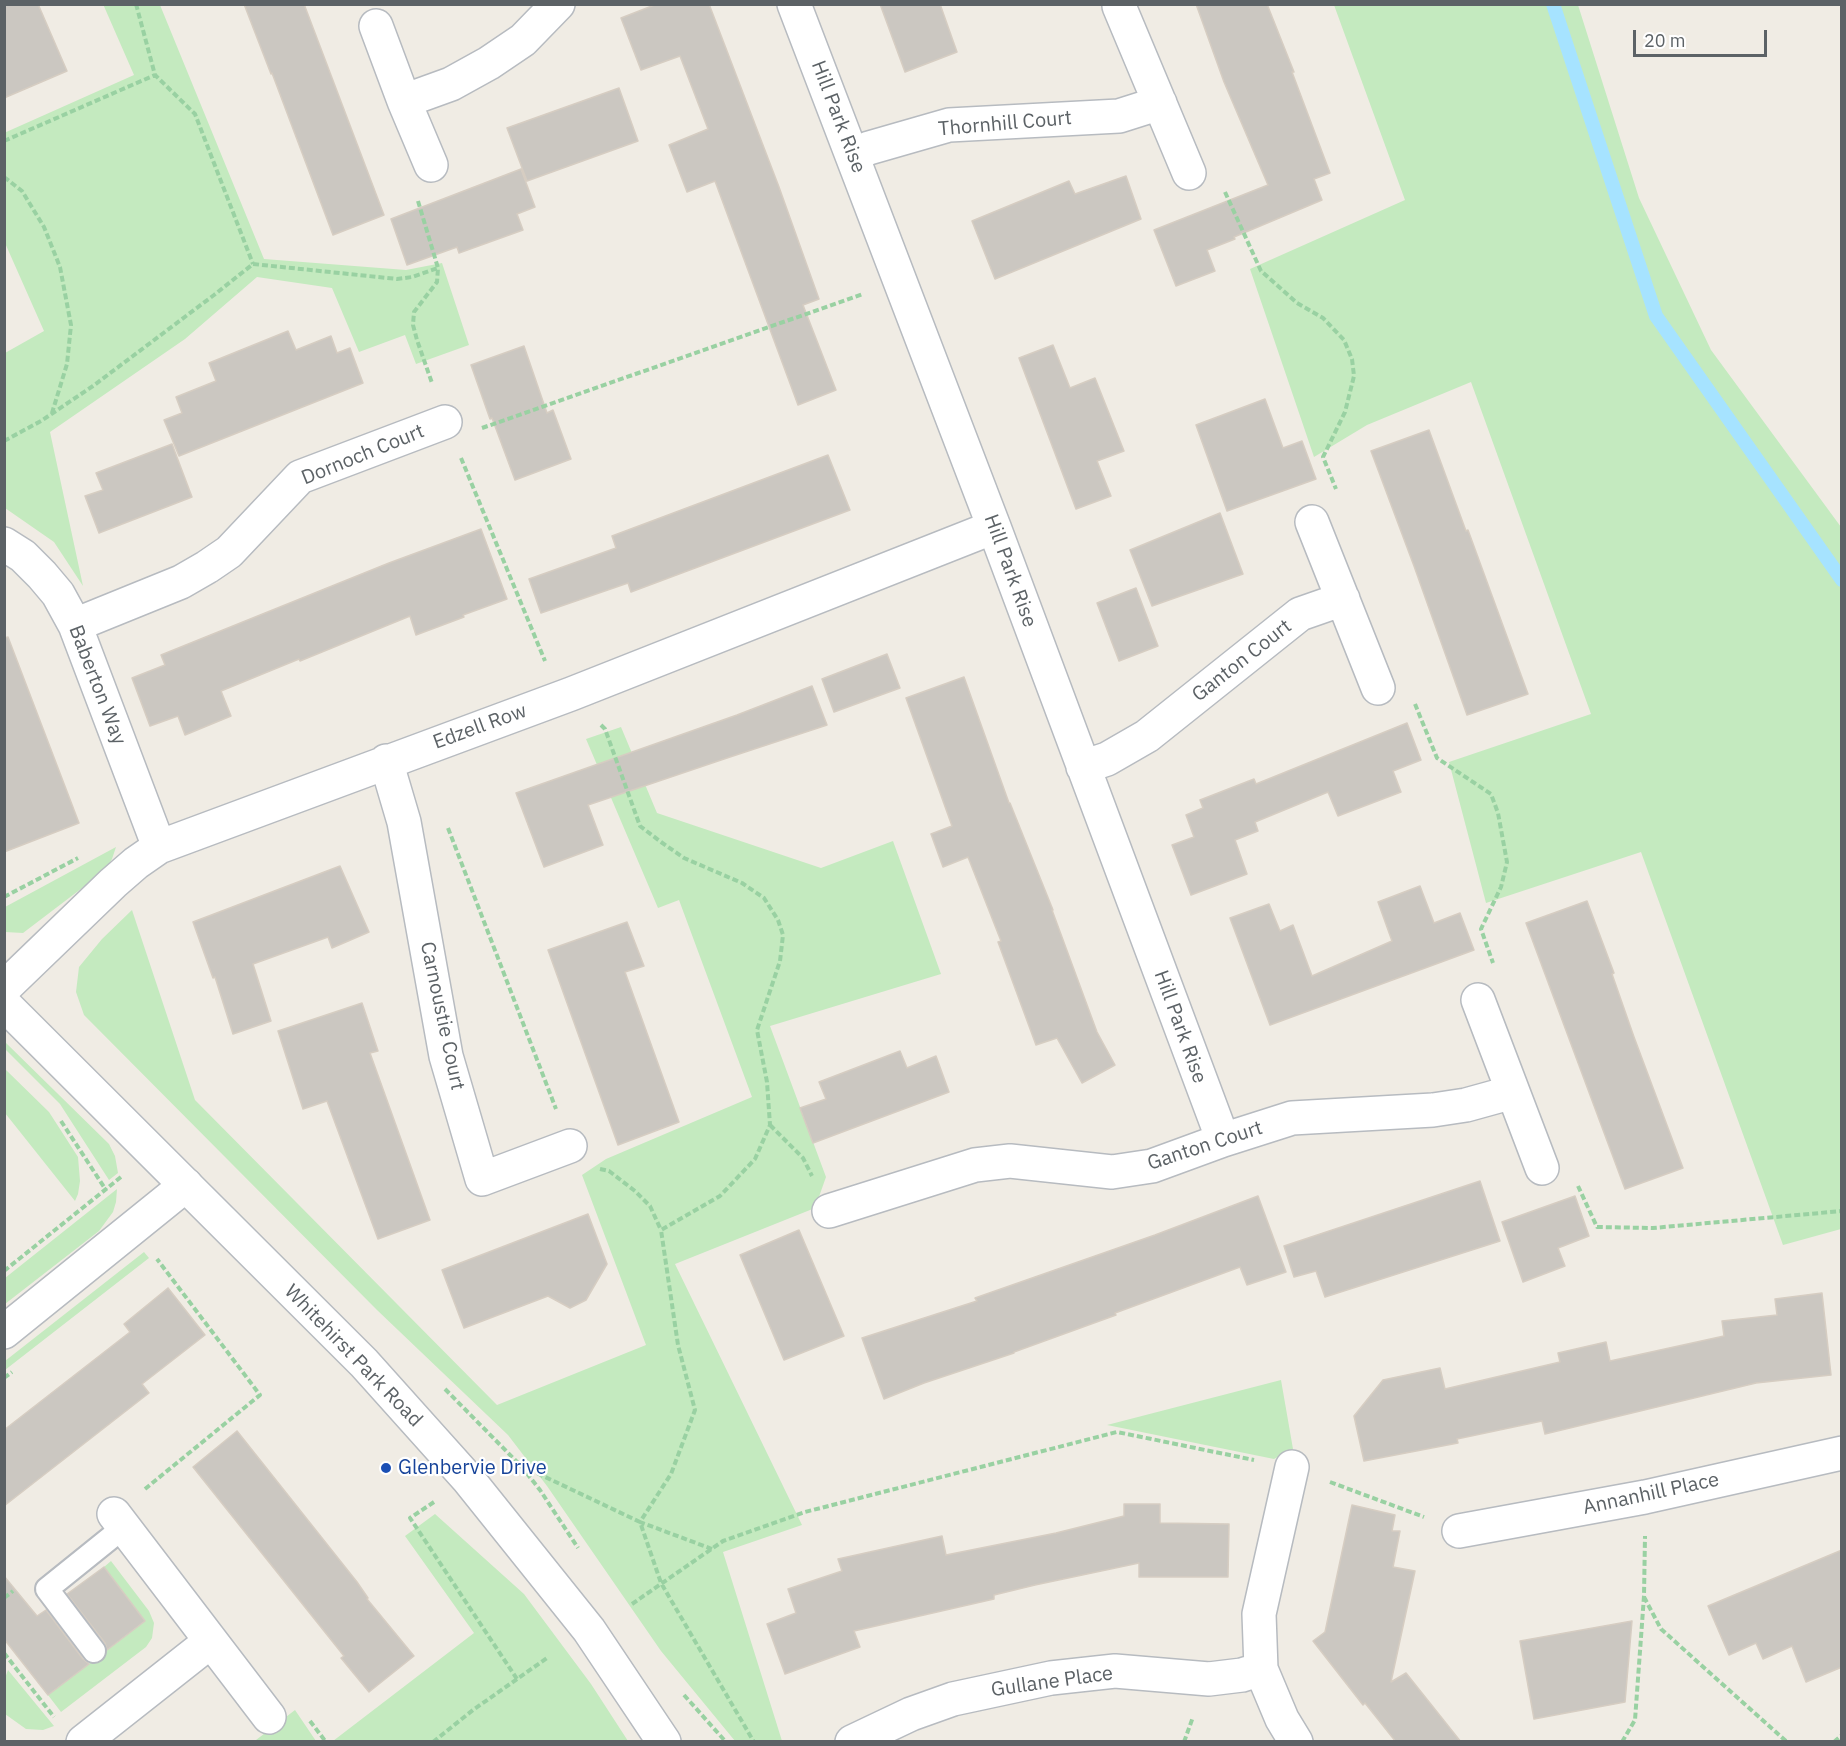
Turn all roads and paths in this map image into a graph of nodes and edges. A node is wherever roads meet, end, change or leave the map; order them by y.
1 (136, 4) edge
2 (558, 4) edge
3 (794, 4) edge
4 (1119, 6) edge
5 (376, 26) dead end
6 (155, 75) junction
7 (404, 101) junction
8 (1160, 103) junction
9 (4, 141) edge
10 (853, 155) junction
11 (431, 165) joint
12 (1189, 173) joint
13 (4, 177) edge
14 (253, 264) junction
15 (438, 268) junction
16 (900, 280) junction
17 (52, 414) junction
18 (449, 430) junction
19 (4, 441) edge
20 (1312, 522) joint
21 (994, 527) junction
22 (4, 544) edge
23 (1342, 598) junction
24 (75, 625) junction
25 (1378, 688) joint
26 (571, 694) junction
27 (386, 761) junction
28 (1083, 767) junction
29 (448, 827) dead end
30 (159, 847) junction
31 (4, 988) edge
32 (1478, 1000) joint
33 (4, 1004) edge
34 (1513, 1092) junction
35 (57, 1115) dead end
36 (770, 1125) junction
37 (1223, 1140) junction
38 (570, 1146) junction
39 (153, 1152) junction
40 (1542, 1168) joint
41 (186, 1185) junction
42 (106, 1190) junction
43 (829, 1211) joint
44 (1842, 1211) edge
45 (133, 1228) junction
46 (661, 1230) junction
47 (4, 1271) edge
48 (4, 1332) edge
49 (444, 1388) dead end
50 (1842, 1453) edge
51 (1292, 1467) junction
52 (468, 1479) junction
53 (1645, 1497) junction
54 (119, 1521) junction
55 (640, 1522) junction
56 (1459, 1531) joint
57 (712, 1549) junction
58 (661, 1583) junction
59 (14, 1591) dead end
60 (1644, 1596) junction
61 (4, 1598) edge
62 (632, 1604) dead end
63 (211, 1641) junction
64 (94, 1651) dead end
65 (4, 1653) edge
66 (547, 1658) dead end
67 (1261, 1669) junction
68 (517, 1678) junction
69 (268, 1717) dead end
70 (72, 1733) edge
71 (1842, 1735) edge
72 (433, 1742) edge
73 (664, 1742) edge
74 (754, 1742) edge
75 (852, 1742) edge
76 (1296, 1742) edge
77 (1622, 1742) edge
78 (1787, 1742) edge
79 (1834, 1742) edge

1 - 6 path
2 - 7 street
3 - 10 street, Hill Park Rise
4 - 8 street
5 - 7 street
6 - 9 path
6 - 14 path
7 - 11 street
8 - 10 street, Thornhill Court
8 - 12 street
10 - 16 street, Hill Park Rise
11 - 15 path
12 - 20 path
13 - 17 path
14 - 15 path
14 - 17 path
15 - 18 path
16 - 18 path
16 - 21 street, Hill Park Rise
17 - 19 path
18 - 24 street, Dornoch Court
18 - 26 path
20 - 23 street
21 - 26 street, Edzell Row
21 - 28 street, Hill Park Rise
22 - 24 street, Baberton Way
23 - 25 street
23 - 28 street, Ganton Court
24 - 30 street, Baberton Way
25 - 32 path
26 - 27 street, Edzell Row
26 - 36 path
27 - 30 street, Edzell Row
27 - 38 street, Carnoustie Court
28 - 37 street, Hill Park Rise
29 - 38 path
30 - 31 street, Edzell Row
32 - 34 street
33 - 39 street, Whitehirst Park Road
34 - 37 street, Ganton Court
34 - 40 street
35 - 42 path
36 - 43 path
36 - 46 path
37 - 43 street, Ganton Court
38 - 46 path
39 - 41 street, Whitehirst Park Road
39 - 42 path
40 - 44 path
41 - 45 street
41 - 52 street, Whitehirst Park Road
42 - 47 path
45 - 48 street
45 - 54 path
46 - 55 path
49 - 55 path
50 - 53 street, Annanhill Place
51 - 56 path
51 - 57 path
51 - 67 street
52 - 68 path
52 - 73 street, Whitehirst Park Road
53 - 56 street, Annanhill Place
53 - 60 path
54 - 63 street
54 - 64 lane
55 - 57 path
55 - 58 path
57 - 58 path
58 - 62 path
58 - 74 path
59 - 61 path
60 - 77 path
60 - 78 path
63 - 69 street
63 - 70 street
65 - 70 path
66 - 68 path
67 - 75 street, Gullane Place
67 - 76 street
68 - 72 path
71 - 79 path

